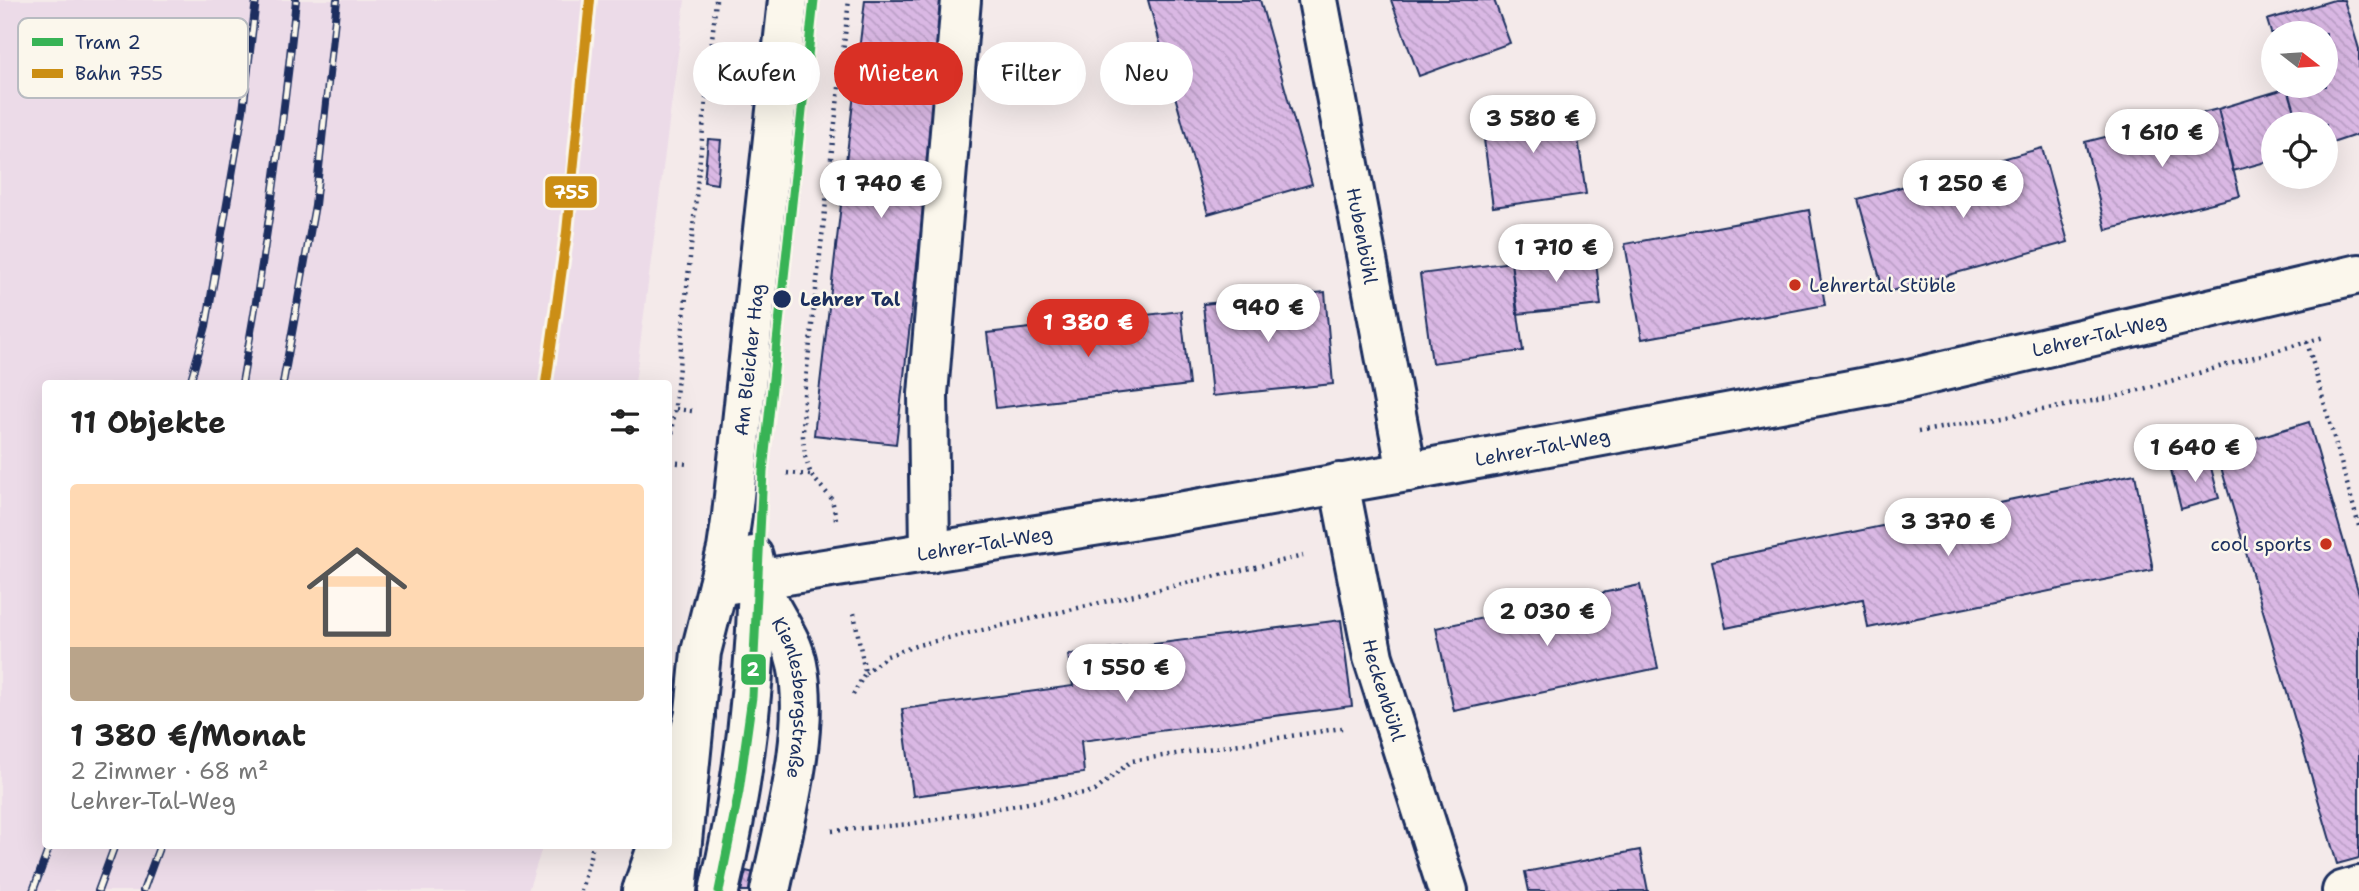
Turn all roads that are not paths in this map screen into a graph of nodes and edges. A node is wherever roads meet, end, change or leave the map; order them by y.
1 (788, 0) edge
2 (961, 0) edge
3 (1318, 0) edge
4 (2359, 274) edge
5 (737, 469) junction
6 (1407, 472) junction
7 (1339, 484) junction
8 (930, 553) junction
9 (758, 579) junction
10 (718, 586) junction
11 (695, 715) junction
12 (672, 794) edge
13 (657, 849) edge
14 (2359, 886) edge
15 (642, 891) edge
16 (677, 891) edge
17 (719, 891) edge
18 (770, 891) edge
19 (1448, 891) edge
20 (2342, 891) edge

1 - 5 main road, Am Bleicher Hag
2 - 8 main road
3 - 6 main road, Hubenbühl
4 - 6 main road, Lehrer-Tal-Weg
5 - 9 main road, Kienlesbergstraße
5 - 10 main road, Am Bleicher Hag
6 - 7 main road, Lehrer-Tal-Weg
7 - 8 main road, Lehrer-Tal-Weg
7 - 19 main road, Heckenbühl
8 - 9 main road, Lehrer-Tal-Weg
9 - 10 main road, Lehrer-Tal-Weg
9 - 17 main road
9 - 18 main road, Kienlesbergstraße
10 - 11 main road, Am Bleicher Hag
11 - 12 main road
11 - 16 main road
13 - 15 main road
14 - 20 main road

